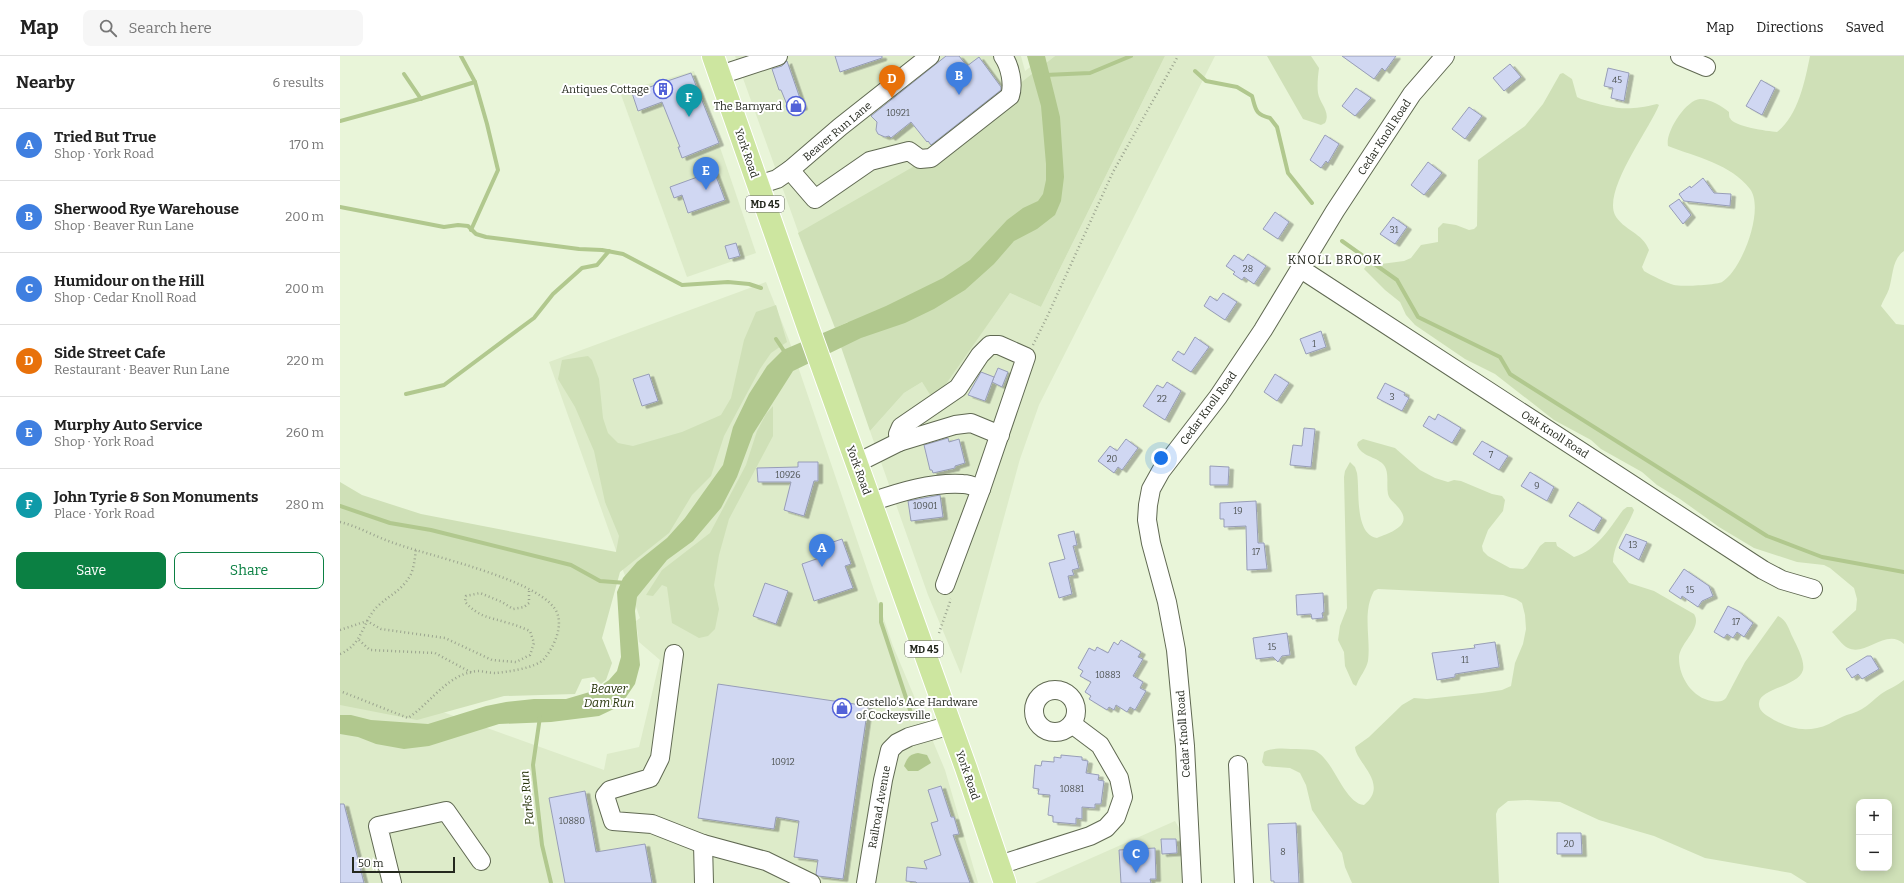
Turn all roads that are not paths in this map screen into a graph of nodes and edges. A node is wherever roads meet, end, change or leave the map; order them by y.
1 (778, 56) edge
2 (930, 56) edge
3 (1004, 56) edge
4 (1445, 56) edge
5 (1680, 56) edge
6 (717, 66) edge
7 (1706, 67) dead end
8 (790, 170) junction
9 (758, 185) junction
10 (1301, 269) junction
11 (1000, 435) junction
12 (899, 442) junction
13 (857, 463) junction
14 (981, 489) junction
15 (871, 502) junction
16 (945, 585) dead end
17 (1813, 589) dead end
18 (674, 654) dead end
19 (1072, 724) dead end
20 (951, 725) junction
21 (1238, 765) dead end
22 (703, 844) junction
23 (481, 861) dead end
24 (1002, 874) edge
25 (704, 879) edge
26 (392, 883) edge
27 (720, 883) edge
28 (811, 883) edge
29 (866, 883) edge
30 (1192, 883) edge
31 (1244, 883) edge

1 - 6 street
2 - 8 street, Beaver Run Lane
3 - 8 street
4 - 10 street, Cedar Knoll Road
5 - 7 street
6 - 9 main road, York Road / MD 45
8 - 9 street, Beaver Run Lane
9 - 13 main road, York Road / MD 45
10 - 17 street, Oak Knoll Road
10 - 30 street, Cedar Knoll Road
11 - 12 street
11 - 12 street
11 - 14 street
12 - 13 street
13 - 15 main road, York Road / MD 45
14 - 15 street
14 - 16 street
15 - 20 main road, York Road / MD 45
18 - 22 street
19 - 24 street
20 - 24 main road, York Road / MD 45
20 - 29 street, Railroad Avenue
21 - 31 street
22 - 25 street
22 - 28 street
23 - 26 street
25 - 27 street

